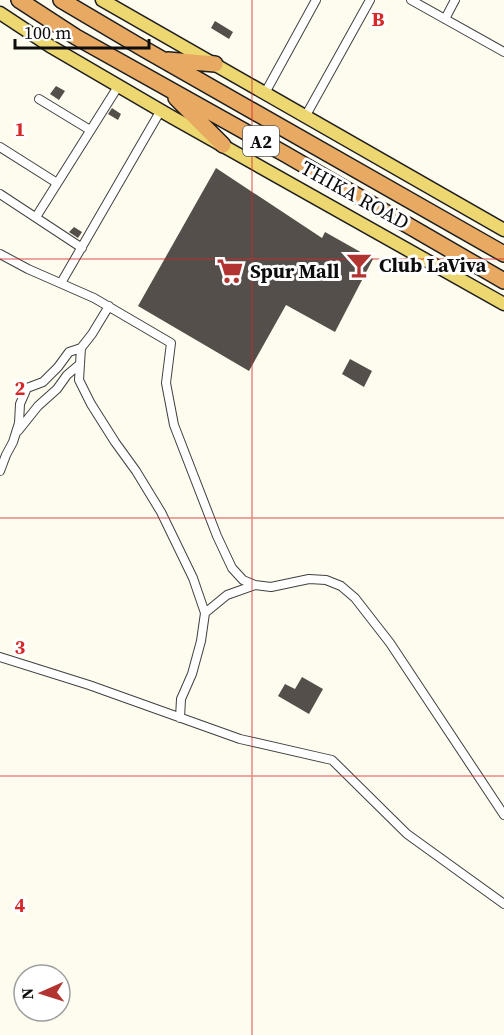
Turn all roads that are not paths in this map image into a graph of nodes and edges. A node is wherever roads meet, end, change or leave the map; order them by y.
1 (19, 0) edge
2 (61, 0) edge
3 (102, 0) edge
4 (316, 0) edge
5 (370, 0) edge
6 (411, 0) edge
7 (455, 0) edge
8 (0, 13) edge
9 (445, 19) junction
10 (504, 52) edge
11 (162, 60) junction
12 (215, 64) junction
13 (119, 85) junction
14 (163, 85) junction
15 (265, 93) junction
16 (39, 99) dead end
17 (161, 110) junction
18 (305, 117) junction
19 (90, 130) junction
20 (222, 145) junction
21 (0, 147) edge
22 (57, 183) junction
23 (0, 194) edge
24 (36, 217) junction
25 (504, 230) edge
26 (82, 248) junction
27 (0, 254) edge
28 (504, 254) edge
29 (504, 281) edge
30 (62, 283) junction
31 (504, 304) edge
32 (109, 306) junction
33 (81, 348) junction
34 (80, 364) junction
35 (16, 435) junction
36 (0, 471) edge
37 (255, 585) junction
38 (205, 613) junction
39 (0, 657) edge
40 (180, 718) junction
41 (504, 815) edge
42 (504, 904) edge

1 - 14 highway, THIKA ROAD / A2
2 - 11 highway, THIKA ROAD / A2
3 - 12 main road
4 - 15 street
5 - 18 street
6 - 9 street
7 - 9 street
8 - 13 main road, THIKA ROAD
9 - 10 street
11 - 12 highway
11 - 28 highway, THIKA ROAD / A2
12 - 15 main road
13 - 17 main road, THIKA ROAD
13 - 19 street
14 - 20 highway
14 - 29 highway, THIKA ROAD / A2
15 - 18 main road
16 - 19 street
17 - 20 main road, THIKA ROAD
17 - 26 street
18 - 25 main road
19 - 22 street
20 - 31 main road, THIKA ROAD
21 - 22 street
22 - 24 street
23 - 24 street
24 - 26 street
26 - 30 street
27 - 30 street
30 - 32 street
32 - 33 street
32 - 37 street
33 - 34 street
33 - 35 street
34 - 35 street
34 - 38 street
35 - 36 street
37 - 38 street
37 - 41 street
38 - 40 street
39 - 40 street
40 - 42 street

